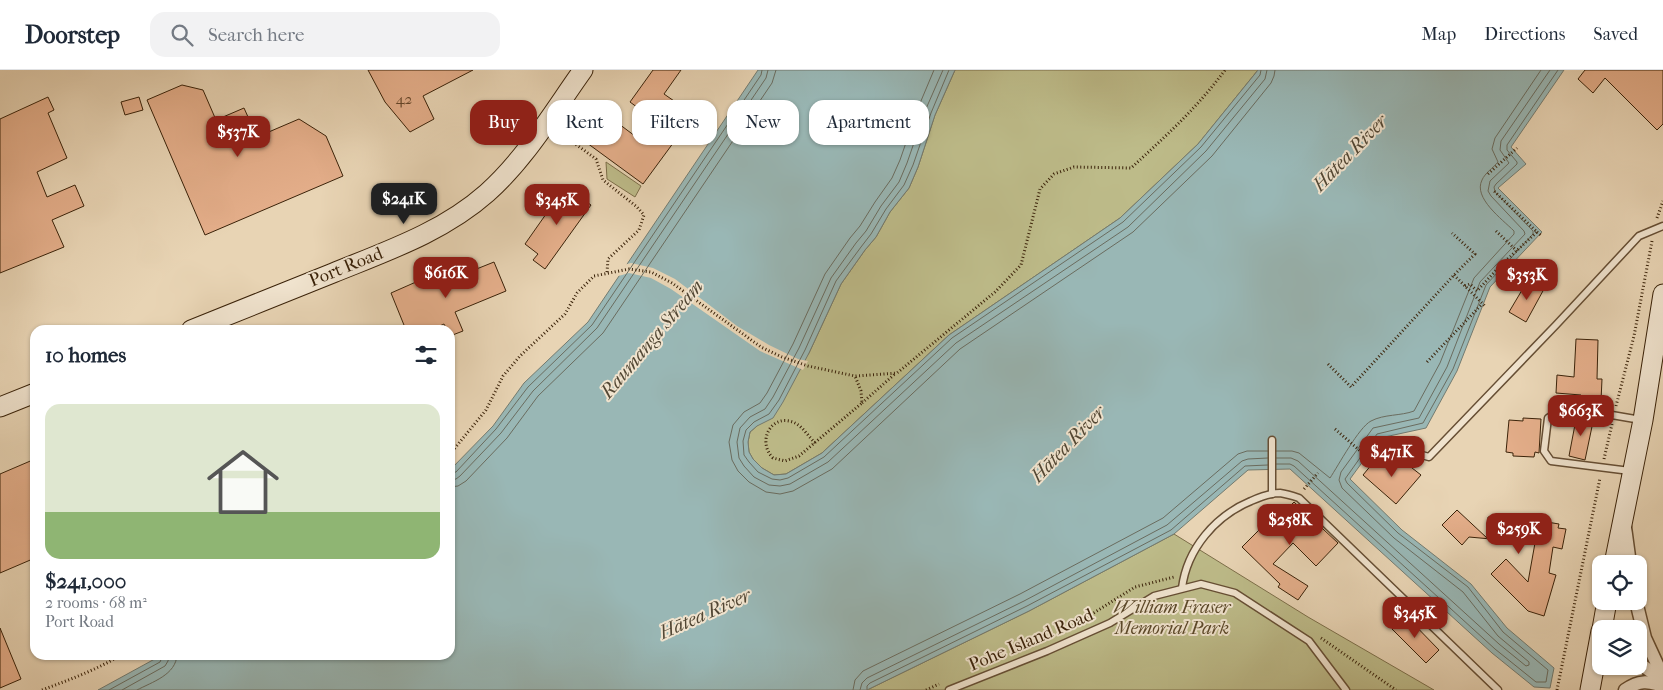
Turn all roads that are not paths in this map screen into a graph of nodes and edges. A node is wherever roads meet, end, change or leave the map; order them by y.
1 (583, 70) edge
2 (1663, 226) edge
3 (1663, 294) edge
4 (204, 325) edge
5 (30, 395) edge
6 (0, 407) edge
7 (1643, 420) junction
8 (1272, 440) dead end
9 (1379, 453) dead end
10 (1633, 472) junction
11 (1272, 494) junction
12 (1623, 517) junction
13 (1616, 555) edge
14 (1629, 555) edge
15 (1182, 588) junction
16 (1638, 610) edge
17 (1647, 668) edge
18 (1593, 675) edge
19 (1663, 677) edge
20 (1663, 682) edge
21 (1663, 686) edge
22 (949, 690) edge
23 (1346, 690) edge
24 (1498, 690) edge
25 (1590, 690) edge
26 (1625, 690) edge

1 - 4 main road, Port Road
2 - 9 lane
3 - 7 main road
5 - 6 main road
7 - 10 main road
7 - 10 lane
8 - 11 lane
10 - 12 main road
11 - 15 lane
11 - 24 lane
12 - 13 main road
12 - 14 street
15 - 22 lane, Pohe Island Road
15 - 23 lane, Pohe Island Road
16 - 19 street
17 - 20 street
18 - 25 main road
21 - 26 street

